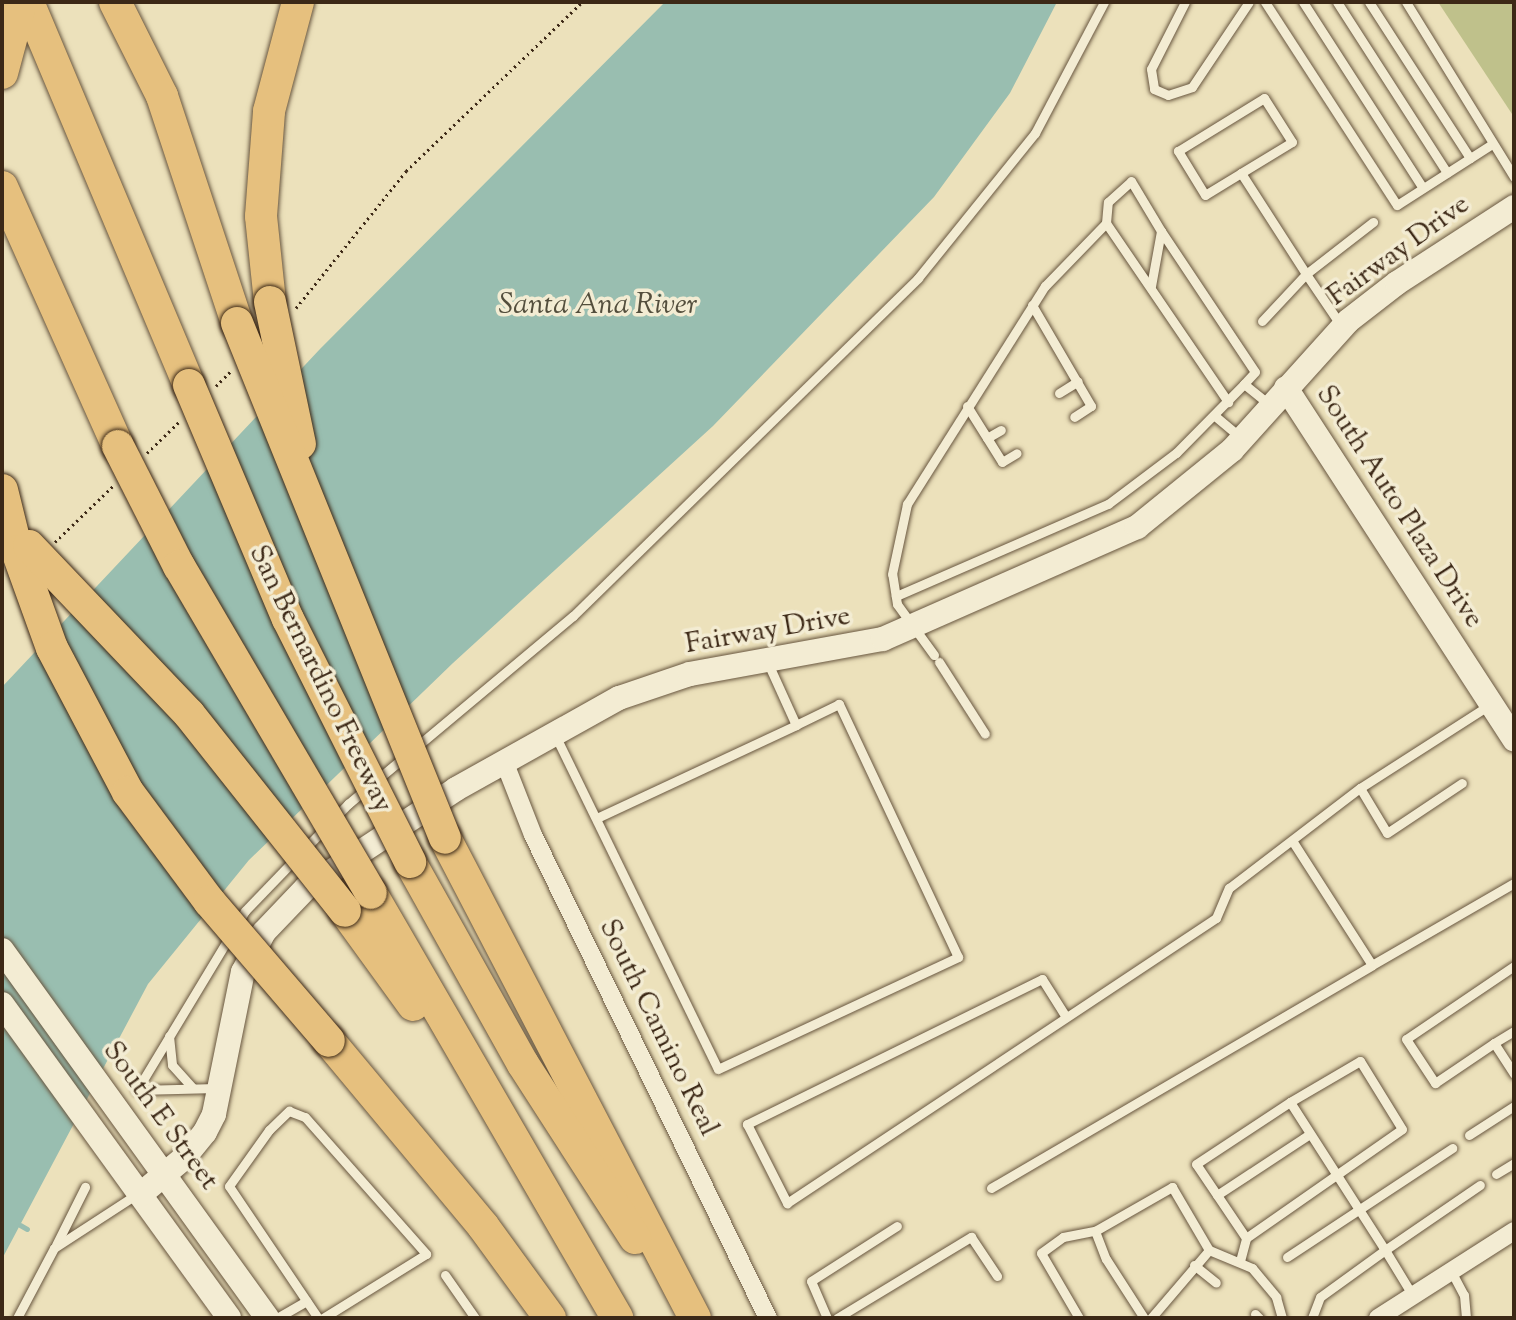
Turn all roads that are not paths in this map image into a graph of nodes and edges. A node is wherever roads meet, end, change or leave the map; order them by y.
1 (21, 2) edge
2 (28, 2) edge
3 (115, 2) edge
4 (298, 2) edge
5 (1104, 2) edge
6 (1185, 2) edge
7 (1249, 2) edge
8 (1265, 2) edge
9 (1303, 2) edge
10 (1337, 2) edge
11 (1369, 2) edge
12 (1406, 2) edge
13 (2, 73) edge
14 (1492, 144) junction
15 (1470, 158) junction
16 (1241, 173) junction
17 (1447, 173) junction
18 (1514, 177) edge
19 (2, 187) edge
20 (1423, 188) junction
21 (1514, 207) edge
22 (1373, 222) dead end
23 (1106, 223) junction
24 (1161, 231) junction
25 (1306, 274) junction
26 (1151, 286) junction
27 (1032, 305) junction
28 (1262, 321) dead end
29 (1342, 327) junction
30 (1078, 381) junction
31 (1244, 384) junction
32 (1059, 393) dead end
33 (1278, 397) junction
34 (1228, 402) junction
35 (967, 406) junction
36 (1215, 416) junction
37 (1074, 417) dead end
38 (1001, 430) dead end
39 (987, 438) junction
40 (1242, 439) junction
41 (1017, 453) dead end
42 (2, 490) edge
43 (2, 522) edge
44 (342, 593) junction
45 (896, 596) junction
46 (916, 628) junction
47 (767, 661) junction
48 (1491, 704) junction
49 (796, 725) junction
50 (553, 732) junction
51 (985, 734) dead end
52 (1514, 739) edge
53 (504, 761) junction
54 (1462, 783) dead end
55 (1360, 788) junction
56 (599, 817) junction
57 (1293, 842) junction
58 (1514, 883) edge
59 (358, 902) junction
60 (2, 950) edge
61 (1372, 965) junction
62 (1514, 966) edge
63 (2, 1004) edge
64 (1066, 1017) junction
65 (1514, 1031) edge
66 (169, 1036) junction
67 (1494, 1043) junction
68 (1514, 1074) edge
69 (193, 1088) junction
70 (221, 1088) junction
71 (1290, 1102) junction
72 (1514, 1106) edge
73 (1310, 1134) junction
74 (1469, 1135) dead end
75 (1452, 1148) dead end
76 (1514, 1163) edge
77 (166, 1173) junction
78 (1336, 1173) junction
79 (1496, 1174) dead end
80 (1480, 1185) dead end
81 (85, 1187) dead end
82 (991, 1188) dead end
83 (140, 1193) junction
84 (1217, 1195) junction
85 (1360, 1211) junction
86 (897, 1226) dead end
87 (1095, 1231) junction
88 (1514, 1231) edge
89 (1246, 1238) junction
90 (54, 1248) junction
91 (1209, 1250) junction
92 (1385, 1250) junction
93 (1287, 1257) dead end
94 (1240, 1261) junction
95 (1194, 1265) junction
96 (1451, 1271) junction
97 (445, 1275) dead end
98 (997, 1276) dead end
99 (1216, 1283) dead end
100 (307, 1301) junction
101 (1406, 1306) edge
102 (17, 1318) edge
103 (229, 1318) edge
104 (267, 1318) edge
105 (277, 1318) edge
106 (321, 1318) edge
107 (475, 1318) edge
108 (550, 1318) edge
109 (617, 1318) edge
110 (687, 1318) edge
111 (695, 1318) edge
112 (768, 1318) edge
113 (827, 1318) edge
114 (837, 1318) edge
115 (1079, 1318) edge
116 (1144, 1318) edge
117 (1151, 1318) edge
118 (1282, 1318) edge
119 (1312, 1318) edge
120 (1378, 1318) edge
121 (1466, 1318) edge

1 - 13 highway
2 - 110 highway, San Bernardino Freeway, bridge
3 - 44 highway, bridge
4 - 44 highway, bridge
5 - 66 lane
6 - 7 lane
8 - 20 lane
9 - 20 lane
10 - 17 lane
11 - 15 lane
12 - 14 lane
14 - 15 lane
14 - 18 lane
15 - 17 lane
16 - 16 lane
16 - 25 lane
17 - 20 lane
19 - 59 highway, San Bernardino Freeway, bridge
21 - 29 street, Fairway Drive
22 - 25 lane
23 - 24 lane
23 - 26 lane
23 - 27 lane
24 - 26 lane
24 - 31 lane
25 - 28 lane
25 - 29 lane
26 - 34 lane
27 - 30 lane
27 - 35 lane
29 - 33 street, Fairway Drive
30 - 32 lane
30 - 37 lane
31 - 33 lane
31 - 34 lane
33 - 40 street, Fairway Drive
33 - 48 street, South Auto Plaza Drive
34 - 36 lane
35 - 39 lane
35 - 45 lane
36 - 40 lane
36 - 45 lane
38 - 39 lane
39 - 41 lane
40 - 46 street, Fairway Drive
42 - 108 highway, bridge
43 - 59 highway, bridge
44 - 111 highway, bridge
45 - 46 lane
46 - 47 street, Fairway Drive
46 - 51 lane
47 - 49 lane
47 - 50 street, Fairway Drive
48 - 52 street, South Auto Plaza Drive
48 - 55 lane
49 - 56 lane
49 - 56 lane
50 - 53 street, Fairway Drive
50 - 56 lane
53 - 70 street, Fairway Drive
53 - 112 street, South Camino Real
54 - 55 lane
55 - 57 lane
57 - 61 lane
57 - 64 lane
58 - 61 lane
59 - 109 highway
60 - 77 street, South E Street
61 - 82 lane
62 - 67 lane
63 - 83 street
64 - 64 lane
65 - 67 lane
66 - 69 lane
66 - 69 lane
67 - 68 lane
69 - 70 lane
70 - 77 street, Fairway Drive
71 - 73 lane
71 - 78 lane
71 - 84 lane
72 - 74 lane
73 - 78 lane
73 - 84 lane
75 - 85 lane
76 - 79 lane
77 - 83 street, Fairway Drive
77 - 104 street, South E Street
78 - 85 lane
78 - 89 lane
80 - 92 lane
81 - 90 lane
83 - 90 lane
83 - 103 street
84 - 89 lane
85 - 92 lane
85 - 93 lane
86 - 113 lane
87 - 91 lane
87 - 115 lane
87 - 116 lane
88 - 96 street
89 - 94 lane
90 - 102 lane
91 - 94 lane
91 - 95 lane
92 - 101 lane
92 - 119 lane
94 - 118 lane
95 - 99 lane
95 - 117 lane
96 - 101 street
96 - 121 lane
97 - 107 lane
98 - 114 lane
100 - 105 lane
100 - 106 lane
100 - 106 lane
101 - 120 street

